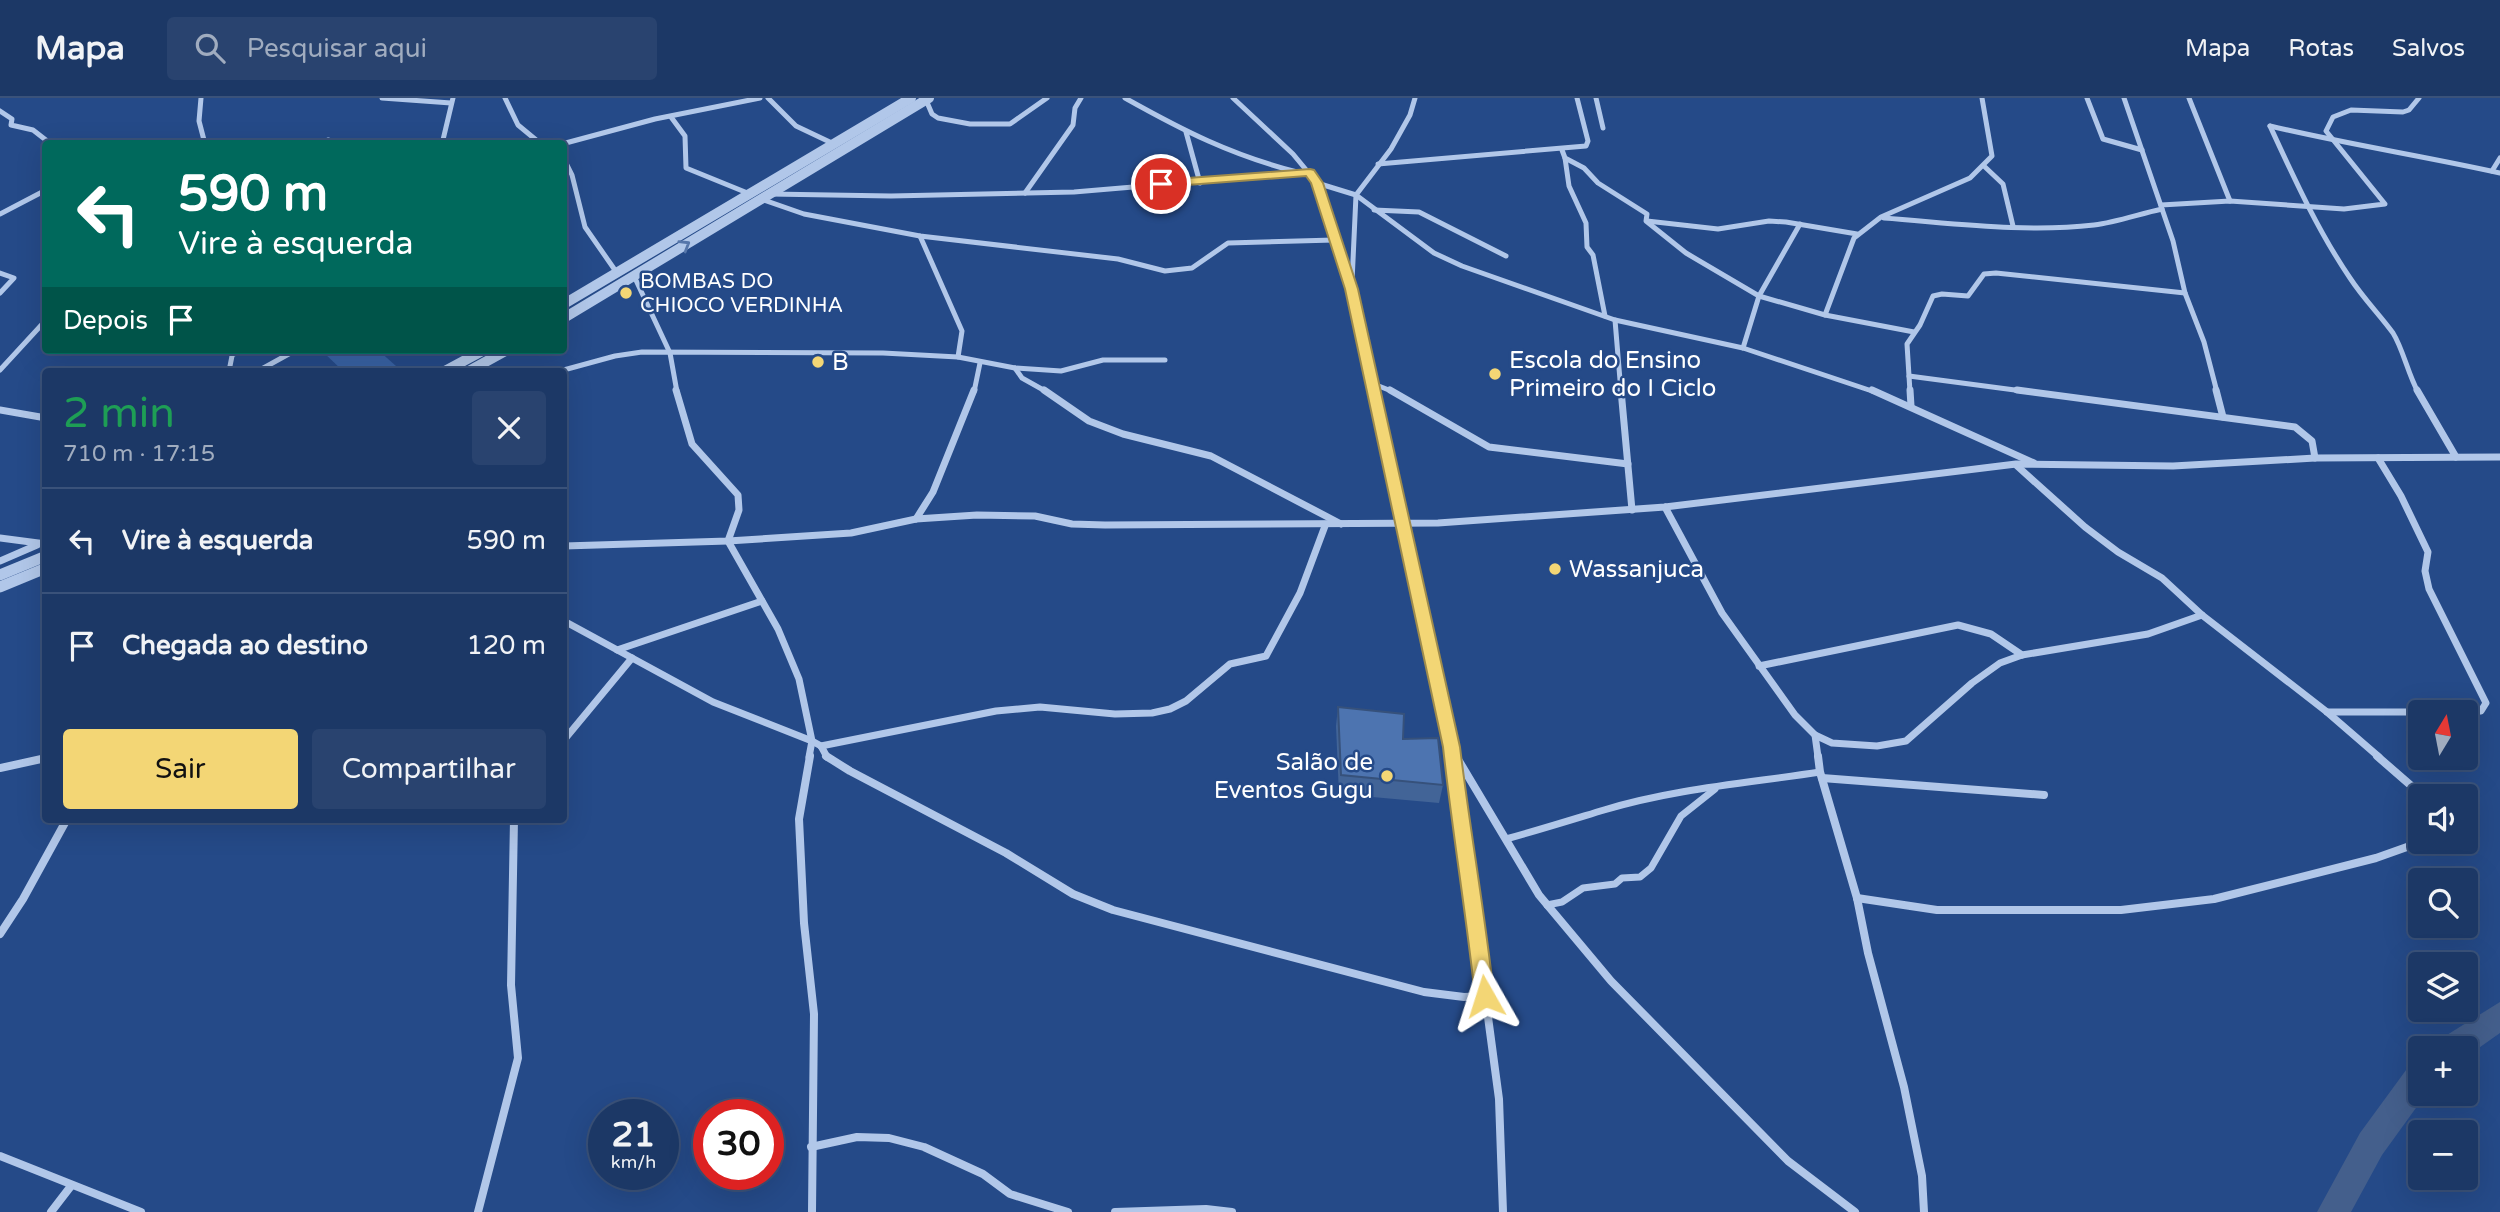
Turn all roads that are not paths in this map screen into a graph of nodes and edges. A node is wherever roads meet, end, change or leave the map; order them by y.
1 (201, 98) edge
2 (382, 98) edge
3 (505, 98) edge
4 (760, 98) edge
5 (768, 98) edge
6 (911, 98) edge
7 (1047, 98) edge
8 (1081, 98) edge
9 (1125, 98) edge
10 (1233, 98) edge
11 (1415, 98) edge
12 (1577, 98) edge
13 (1596, 98) edge
14 (1982, 98) edge
15 (2087, 98) edge
16 (2124, 98) edge
17 (2189, 98) edge
18 (2418, 98) edge
19 (927, 99) edge
20 (452, 100) edge
21 (0, 111) edge
22 (670, 117) junction
23 (1603, 128) dead end
24 (1186, 132) junction
25 (46, 140) edge
26 (203, 140) edge
27 (443, 140) edge
28 (536, 140) edge
29 (2333, 141) junction
30 (567, 143) edge
31 (834, 144) junction
32 (1562, 150) junction
33 (2142, 150) junction
34 (1564, 158) junction
35 (2500, 158) edge
36 (1378, 164) junction
37 (567, 165) edge
38 (1984, 167) junction
39 (2492, 171) junction
40 (1306, 173) junction
41 (2500, 173) edge
42 (1200, 183) junction
43 (1317, 183) junction
44 (42, 192) edge
45 (1025, 193) junction
46 (750, 194) junction
47 (1356, 195) junction
48 (765, 197) junction
49 (2230, 201) junction
50 (2162, 207) junction
51 (2308, 207) junction
52 (1373, 210) junction
53 (0, 214) edge
54 (1880, 218) junction
55 (1646, 221) junction
56 (1800, 225) junction
57 (2013, 226) junction
58 (1857, 234) junction
59 (920, 236) junction
60 (1334, 240) junction
61 (1506, 256) dead end
62 (0, 273) edge
63 (617, 273) junction
64 (634, 276) junction
65 (1352, 289) junction
66 (0, 293) edge
67 (2185, 293) junction
68 (1759, 296) junction
69 (567, 302) edge
70 (567, 315) edge
71 (1825, 315) junction
72 (1605, 316) junction
73 (1615, 320) junction
74 (42, 324) edge
75 (36, 329) junction
76 (42, 330) edge
77 (1914, 332) junction
78 (1743, 348) junction
79 (670, 353) junction
80 (289, 354) edge
81 (477, 354) edge
82 (501, 354) edge
83 (958, 357) junction
84 (1165, 360) dead end
85 (980, 363) junction
86 (263, 368) edge
87 (451, 368) edge
88 (475, 368) edge
89 (1015, 368) junction
90 (567, 369) edge
91 (0, 370) edge
92 (1909, 376) junction
93 (1371, 383) junction
94 (1911, 406) junction
95 (0, 410) edge
96 (42, 417) edge
97 (2223, 417) junction
98 (2456, 457) junction
99 (2500, 457) edge
100 (2315, 458) junction
101 (2378, 458) junction
102 (1628, 464) junction
103 (2015, 464) junction
104 (2038, 464) junction
105 (1665, 507) junction
106 (1632, 510) junction
107 (916, 519) junction
108 (1344, 525) junction
109 (1405, 525) junction
110 (1325, 526) junction
111 (0, 538) edge
112 (728, 541) junction
113 (42, 544) edge
114 (567, 546) edge
115 (42, 558) edge
116 (0, 561) edge
117 (42, 570) edge
118 (0, 575) edge
119 (0, 587) edge
120 (762, 601) junction
121 (2202, 615) junction
122 (567, 623) edge
123 (617, 650) junction
124 (2022, 655) junction
125 (632, 658) junction
126 (1759, 666) junction
127 (2478, 711) edge
128 (2327, 712) junction
129 (2408, 712) edge
130 (1815, 735) junction
131 (567, 736) edge
132 (811, 741) junction
133 (821, 747) junction
134 (1451, 747) junction
135 (42, 759) edge
136 (0, 768) edge
137 (1821, 775) junction
138 (2409, 784) edge
139 (1716, 788) junction
140 (2045, 795) dead end
141 (65, 823) edge
142 (514, 823) edge
143 (1506, 839) junction
144 (2408, 847) edge
145 (1857, 898) junction
146 (1547, 905) junction
147 (0, 934) edge
148 (1485, 996) junction
149 (811, 1147) junction
150 (0, 1156) edge
151 (71, 1186) junction
152 (51, 1212) edge
153 (141, 1212) edge
154 (478, 1212) edge
155 (812, 1212) edge
156 (1068, 1212) edge
157 (1115, 1212) edge
158 (1232, 1212) edge
159 (1503, 1212) edge
160 (1855, 1212) edge
161 (1924, 1212) edge

1 - 26 street
2 - 20 street
3 - 28 street
4 - 22 street
5 - 31 street
6 - 31 street
7 - 19 street
8 - 45 street
9 - 24 street
10 - 40 street
11 - 36 street
12 - 32 street
13 - 23 street
14 - 38 street
15 - 33 street
16 - 33 street
17 - 49 street
18 - 29 street
19 - 48 street
20 - 27 street
21 - 25 street
22 - 30 street
22 - 46 street
24 - 40 street
24 - 42 street
29 - 39 street
29 - 51 street
29 - 51 street
31 - 46 street
32 - 34 street
32 - 36 street
33 - 50 street
34 - 55 street
34 - 72 street
35 - 39 street
36 - 47 street
37 - 63 street
38 - 54 street
38 - 57 street
39 - 41 street
40 - 42 street
40 - 43 street
42 - 45 street
43 - 47 street
43 - 60 street
44 - 53 street
45 - 48 street
46 - 63 street
47 - 52 street
47 - 65 street
48 - 59 street
64 -> 48 street
49 - 50 street
49 - 51 street
50 - 57 street
50 - 67 street
51 - 98 street
52 - 61 street
52 - 72 street
54 - 57 street
54 - 58 street
55 - 56 street
55 - 68 street
56 - 58 street
56 - 68 street
58 - 71 street
59 - 60 street
59 - 83 street
60 - 65 street
62 - 66 street
63 - 69 street
64 - 70 street
64 - 79 street
65 - 93 street
67 - 77 street
67 - 97 street
68 - 71 street
68 - 78 street
71 - 77 street
72 - 73 street
73 - 78 street
73 - 102 street
74 - 75 street
75 - 76 street
75 - 91 street
77 - 92 street
78 - 94 street
79 - 83 street
79 - 90 street
79 - 112 street
80 - 86 street
81 - 87 street
82 - 88 street
83 - 85 street
84 - 89 street
85 - 89 street
85 - 107 street
89 - 108 street
92 - 94 street
92 - 97 street
93 - 102 street
93 - 109 street
94 - 104 street
95 - 96 street
97 - 100 street
98 - 99 street
98 - 101 street
100 - 101 street
100 - 104 street
101 - 127 street
102 - 106 street
103 - 104 street
103 - 105 street
103 - 121 street
105 - 106 street
105 - 126 street
106 - 109 street
107 - 110 street
107 - 112 street
108 - 109 street
108 - 110 street
109 - 134 street
110 - 133 street
111 - 113 street
112 - 114 street
112 - 120 street
113 - 116 street
115 - 118 street
117 - 119 street
120 - 123 street
120 - 132 street
121 - 124 street
121 - 128 street
122 - 123 street
123 - 125 street
124 - 126 street
124 - 130 street
125 - 131 street
125 - 132 street
126 - 130 street
128 - 129 street
128 - 138 street
130 - 137 street
132 - 133 street
132 - 149 street
133 - 148 street
134 - 143 street
134 - 148 street
135 - 136 street
137 - 139 street
137 - 140 street
137 - 145 street
139 - 143 street
139 - 146 street
141 - 147 street
142 - 154 street
143 - 146 street
144 - 145 street
145 - 161 street
146 - 160 street
148 - 159 street
149 - 155 street
149 - 156 street
150 - 151 street
151 - 152 street
151 - 153 street
157 - 158 street

